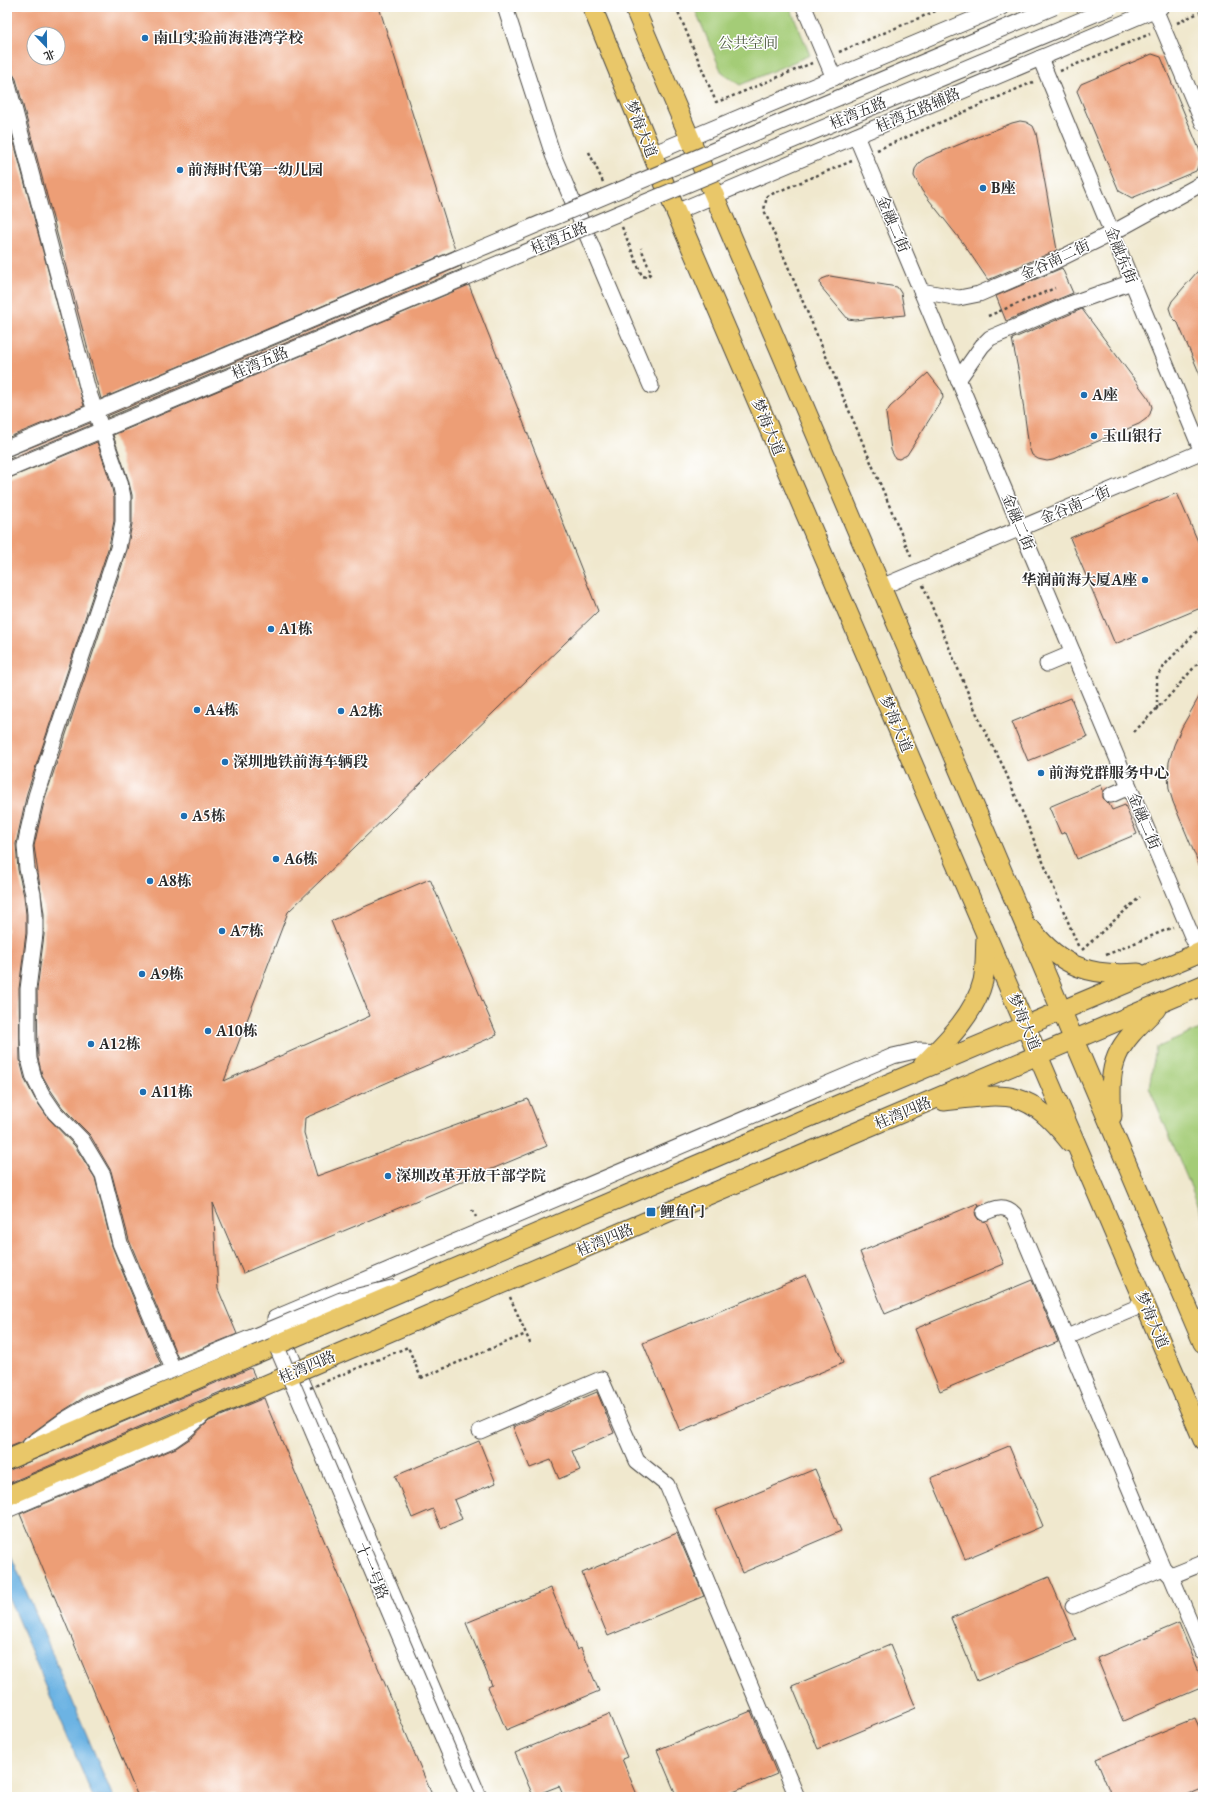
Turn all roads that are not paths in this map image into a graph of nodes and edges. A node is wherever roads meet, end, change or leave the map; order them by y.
1 (505, 7) edge
2 (592, 7) edge
3 (634, 7) edge
4 (804, 7) edge
5 (1002, 7) edge
6 (1054, 7) edge
7 (1112, 7) edge
8 (1158, 8) edge
9 (1040, 58) junction
10 (834, 78) junction
11 (7, 81) edge
12 (1203, 123) edge
13 (856, 136) junction
14 (689, 138) junction
15 (652, 154) junction
16 (1203, 183) edge
17 (714, 196) junction
18 (676, 212) junction
19 (1112, 233) junction
20 (1132, 282) junction
21 (921, 291) junction
22 (958, 380) junction
23 (651, 386) dead end
24 (95, 411) junction
25 (102, 430) junction
26 (7, 448) edge
27 (1203, 452) edge
28 (7, 470) edge
29 (1021, 528) junction
30 (881, 587) junction
31 (1073, 653) junction
32 (1047, 664) dead end
33 (1129, 787) junction
34 (1111, 795) dead end
35 (1021, 917) junction
36 (986, 932) junction
37 (1201, 952) edge
38 (1154, 971) junction
39 (1203, 985) edge
40 (1165, 1000) junction
41 (1061, 1010) junction
42 (1026, 1025) junction
43 (1074, 1039) junction
44 (937, 1051) junction
45 (959, 1053) junction
46 (1038, 1054) junction
47 (916, 1072) junction
48 (925, 1103) junction
49 (1113, 1132) junction
50 (1084, 1159) junction
51 (984, 1213) dead end
52 (1145, 1304) junction
53 (1066, 1337) junction
54 (273, 1338) junction
55 (1203, 1344) edge
56 (244, 1350) junction
57 (174, 1369) junction
58 (288, 1375) junction
59 (480, 1431) dead end
60 (1203, 1440) edge
61 (10, 1458) edge
62 (10, 1502) edge
63 (1203, 1563) edge
64 (1167, 1572) junction
65 (1074, 1606) dead end
66 (1203, 1652) edge
67 (468, 1797) edge
68 (479, 1797) edge
69 (797, 1797) edge

1 - 23 street
2 - 15 main road, 梦海大道
3 - 14 main road
4 - 10 street
5 - 10 street
6 - 24 street, 桂湾五路, bridge
7 - 25 street, 桂湾五路, bridge
8 - 9 street, 桂湾五路辅路
8 - 12 street
9 - 13 street, 桂湾五路辅路
9 - 19 street, 金融东街
10 - 14 street
11 - 24 street
13 - 17 street, 桂湾五路辅路
13 - 21 street, 金融二街
14 - 15 street
14 - 17 main road
15 - 18 main road, 梦海大道
16 - 19 street, 金谷南二街
17 - 18 street, 桂湾五路辅路
17 - 30 main road
18 - 36 main road, 梦海大道
19 - 20 street, 金融东街
19 - 21 street, 金谷南二街
20 - 22 street
20 - 27 street, 金融东街
21 - 22 street, 金融二街
22 - 29 street, 金融二街
24 - 25 street
24 - 26 street, 桂湾五路
25 - 28 street, 桂湾五路
25 - 57 street
27 - 29 street, 金谷南一街
29 - 30 street, 金谷南一街
29 - 31 street, 金融二街
30 - 35 main road
31 - 32 street
31 - 33 street, 金融二街
33 - 34 street
33 - 37 street, 金融二街
35 - 38 main road
35 - 41 main road
36 - 42 main road, 梦海大道
36 - 44 main road
37 - 38 main road
38 - 41 main road
39 - 40 main road, 桂湾四路
40 - 43 main road, 桂湾四路
40 - 49 main road
41 - 42 main road
41 - 43 main road
42 - 45 main road
42 - 46 main road, 梦海大道
43 - 46 main road, 桂湾四路
43 - 49 main road
44 - 45 street
44 - 47 main road
44 - 68 street
45 - 47 main road
46 - 48 main road, 桂湾四路
46 - 50 main road, 梦海大道
47 - 54 main road, bridge
48 - 50 main road
48 - 58 main road, 桂湾四路, bridge
49 - 55 main road
50 - 52 main road, 梦海大道
51 - 53 street
52 - 53 street
52 - 60 main road, 梦海大道
53 - 64 street
54 - 56 main road
54 - 58 street, 十一号路, bridge
56 - 57 street
56 - 61 main road
57 - 61 street
58 - 62 main road, 桂湾四路
58 - 67 street, 十一号路, bridge
59 - 69 street
63 - 64 street
64 - 65 street
64 - 66 street

